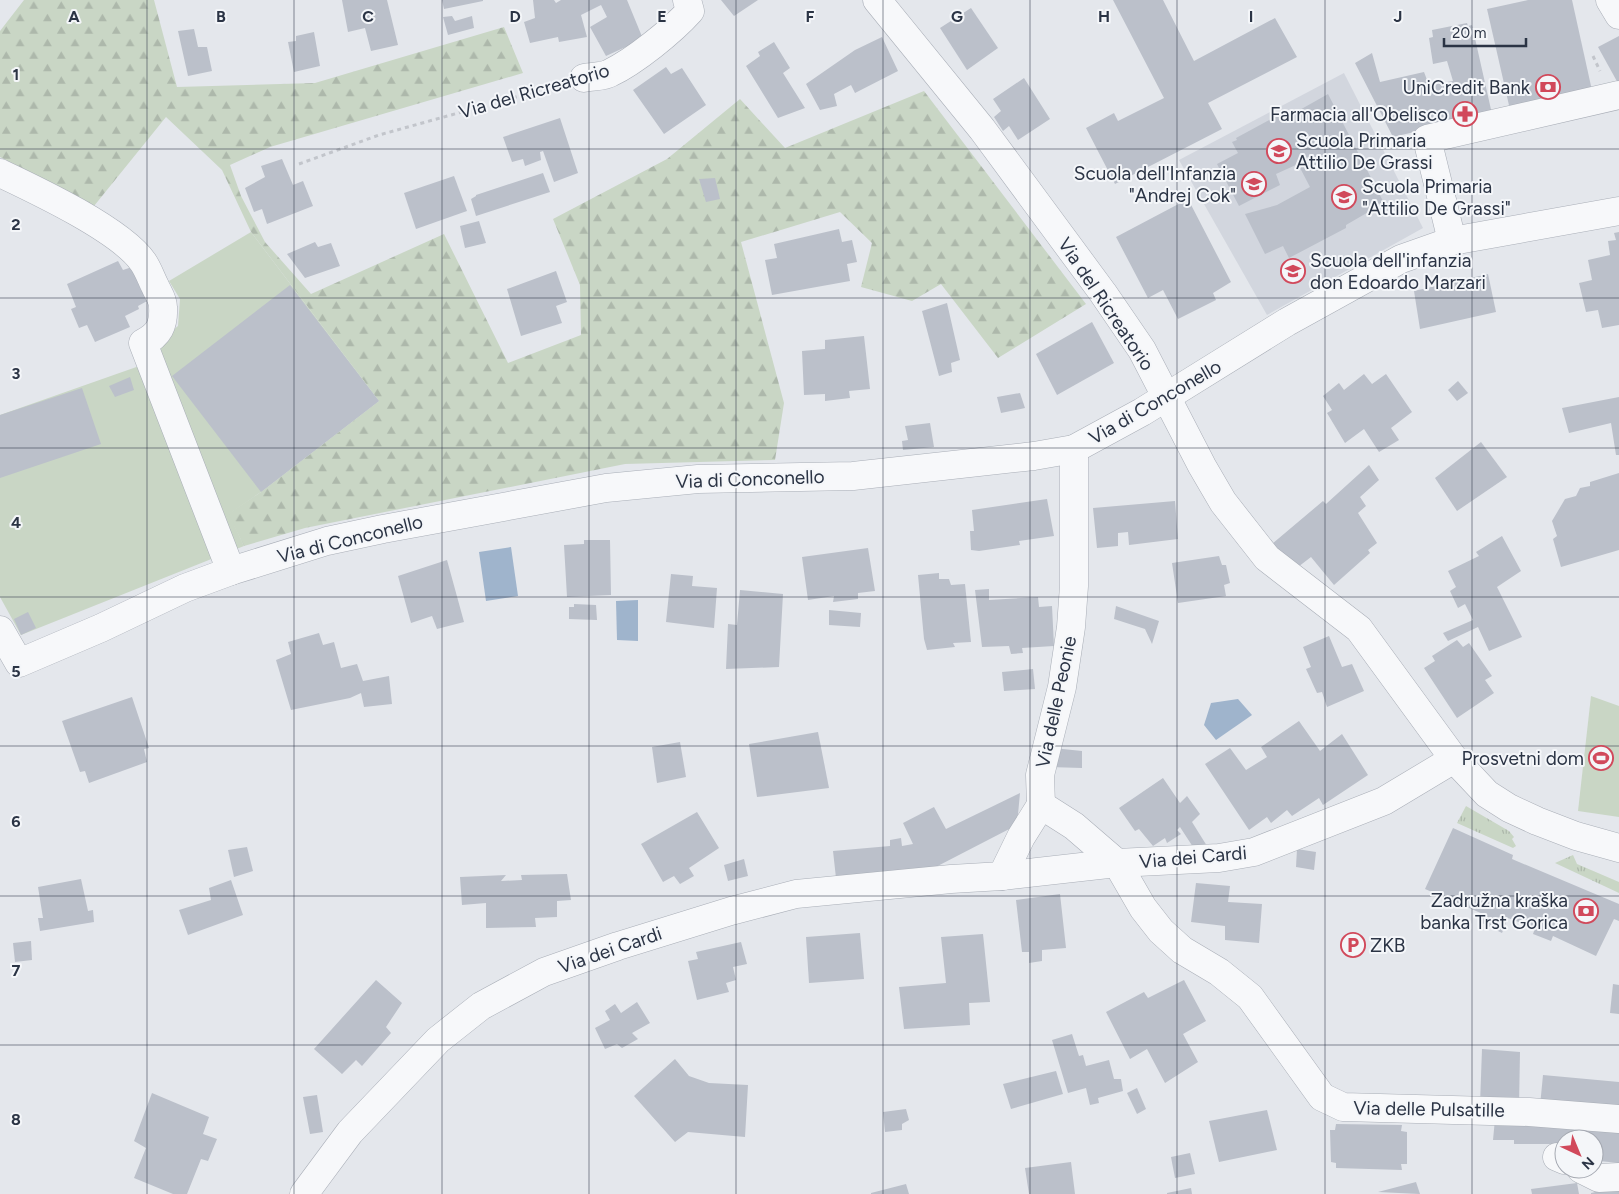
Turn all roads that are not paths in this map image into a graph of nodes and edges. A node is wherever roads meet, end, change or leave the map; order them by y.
1 (688, 0) edge
2 (877, 0) edge
3 (1610, 0) edge
4 (1619, 15) edge
5 (584, 78) road end
6 (1619, 95) edge
7 (0, 173) edge
8 (1619, 211) edge
9 (1452, 241) junction
10 (1167, 397) junction
11 (1074, 449) junction
12 (231, 571) junction
13 (0, 630) edge
14 (10, 666) edge
15 (1454, 759) junction
16 (1041, 805) junction
17 (1619, 848) edge
18 (1117, 863) junction
19 (1002, 876) junction
20 (1619, 1120) edge
21 (1619, 1177) edge
22 (1604, 1178) edge
23 (304, 1194) edge

1 - 5 street, Via del Ricreatorio
2 - 10 street, Via del Ricreatorio
3 - 4 street
6 - 9 street
7 - 12 street
8 - 9 street, Via di Conconello
9 - 10 street, Via di Conconello
10 - 11 street, Via di Conconello
10 - 15 street, Via del Ricreatorio
11 - 12 street, Via di Conconello
11 - 16 street, Via delle Peonie
12 - 14 street, Via di Conconello
13 - 14 street, Via di Conconello
15 - 17 street, Via del Ricreatorio
15 - 18 street, Via dei Cardi
16 - 18 street, Via delle Pulsatille
16 - 19 street
18 - 19 street, Via dei Cardi
18 - 20 street, Via delle Pulsatille
19 - 23 street, Via dei Cardi
21 - 22 street

